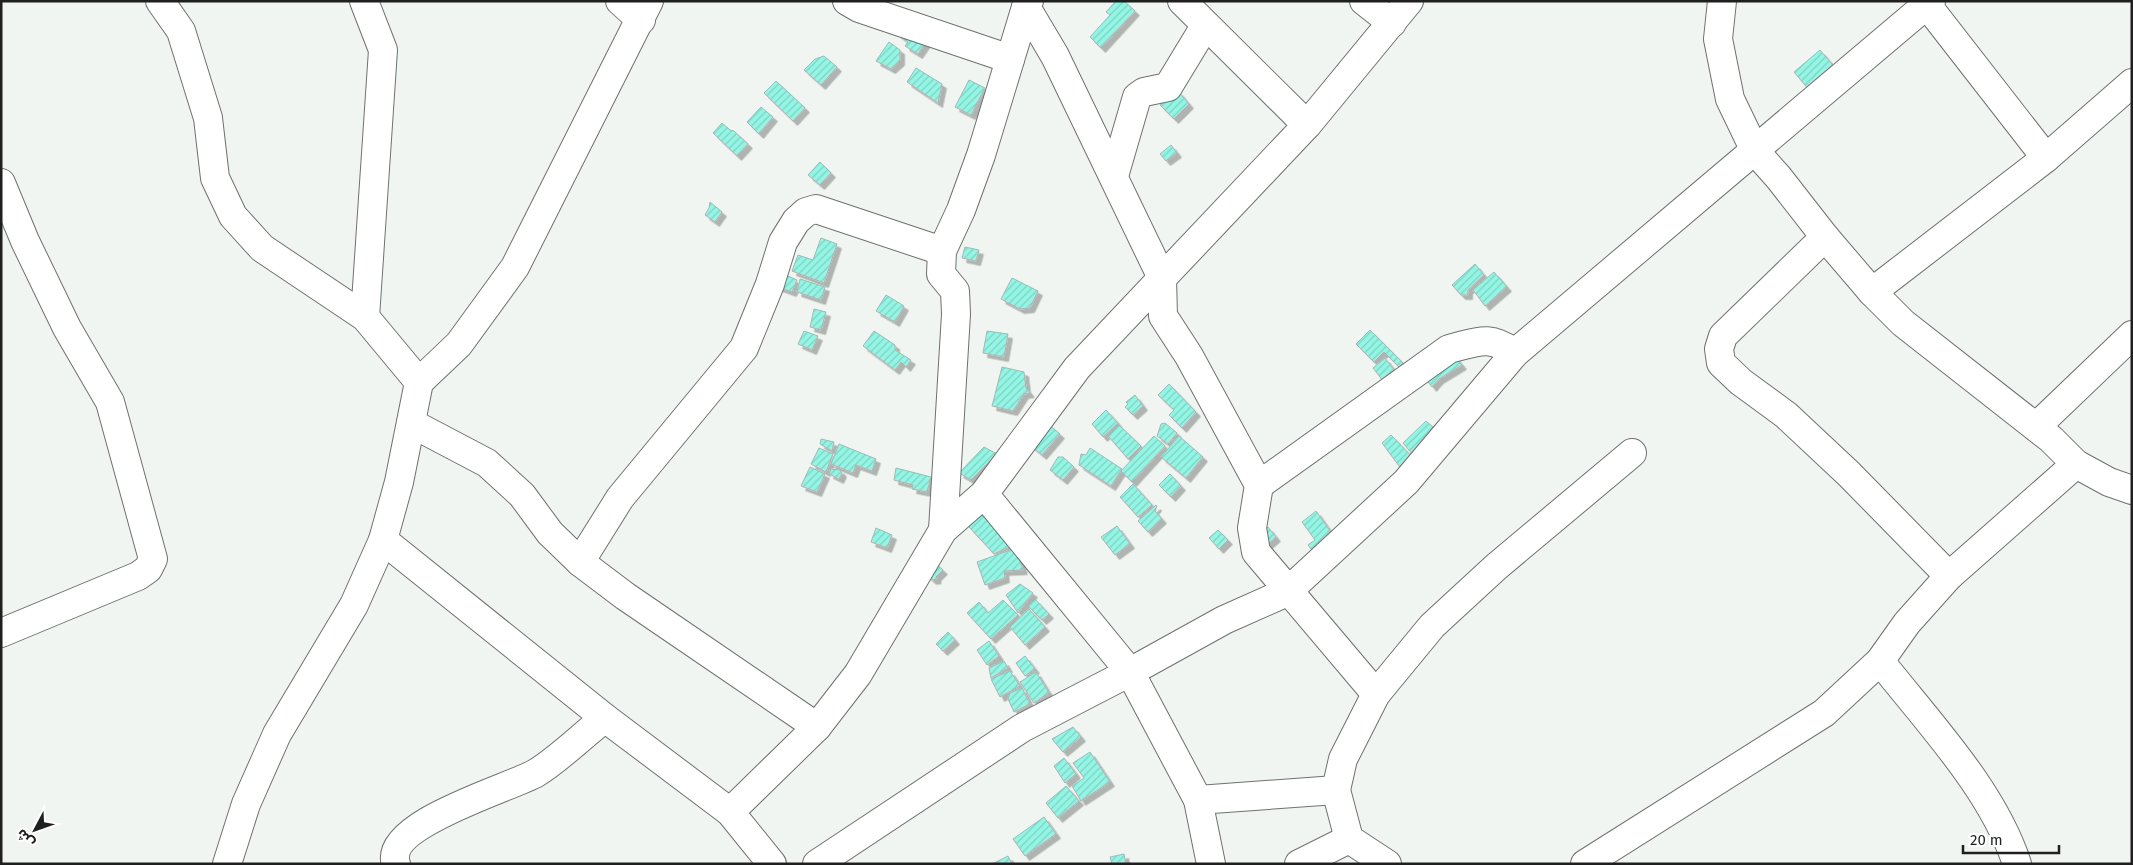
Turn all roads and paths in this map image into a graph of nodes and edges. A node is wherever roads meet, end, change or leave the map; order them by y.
1 (160, 1) edge
2 (364, 1) edge
3 (620, 1) edge
4 (847, 1) edge
5 (1182, 1) edge
6 (1364, 1) edge
7 (1409, 1) edge
8 (1722, 1) edge
9 (1929, 3) edge
10 (1028, 4) edge
11 (645, 10) edge
12 (1392, 23) junction
13 (1205, 26) junction
14 (1010, 59) junction
15 (2132, 83) edge
16 (1307, 125) junction
17 (1755, 151) junction
18 (2046, 158) junction
19 (1114, 176) junction
20 (1, 183) edge
21 (1824, 237) junction
22 (942, 251) junction
23 (1162, 278) junction
24 (1872, 292) junction
25 (365, 317) junction
26 (2132, 335) edge
27 (1515, 353) junction
28 (419, 382) junction
29 (411, 423) junction
30 (2036, 427) junction
31 (1632, 452) dead end
32 (2076, 464) junction
33 (1259, 485) junction
34 (2132, 490) edge
35 (984, 494) junction
36 (943, 530) junction
37 (383, 540) junction
38 (580, 562) junction
39 (1949, 576) junction
40 (1287, 592) junction
41 (1, 633) edge
42 (1880, 661) junction
43 (1130, 672) junction
44 (1376, 694) junction
45 (605, 718) junction
46 (818, 727) junction
47 (1336, 790) junction
48 (1198, 800) junction
49 (730, 812) junction
50 (1349, 839) junction
51 (227, 864) edge
52 (396, 864) edge
53 (772, 864) edge
54 (817, 864) edge
55 (1211, 864) edge
56 (1299, 864) edge
57 (1387, 864) edge
58 (1585, 864) edge
59 (2017, 864) edge

1 - 25 street
2 - 25 street
3 - 11 street
4 - 14 street
5 - 13 street
6 - 12 street
7 - 12 street
8 - 17 street
9 - 17 street
9 - 18 street
10 - 14 street
10 - 19 street
11 - 28 street
12 - 16 street
13 - 16 street
13 - 19 street
14 - 22 street
15 - 18 street
16 - 23 street
17 - 21 street
17 - 27 street
18 - 24 street
19 - 23 street
20 - 41 street
21 - 24 street
21 - 39 street
22 - 36 street
22 - 38 street
23 - 33 street
23 - 35 street
24 - 30 street
25 - 28 street
26 - 30 street
27 - 33 street
27 - 40 street
28 - 29 street
29 - 37 street
29 - 38 street
30 - 32 street
31 - 44 street
32 - 34 street
32 - 39 street
33 - 40 street
35 - 36 street
35 - 43 street
36 - 46 street
37 - 45 street
37 - 51 street
38 - 46 street
39 - 42 street
40 - 43 street
40 - 44 street
42 - 58 street
42 - 59 street
43 - 48 street
43 - 54 street
44 - 47 street
45 - 49 street
45 - 52 street
46 - 49 street
47 - 48 street
47 - 50 street
48 - 55 street
49 - 53 street
50 - 56 street
50 - 57 street

